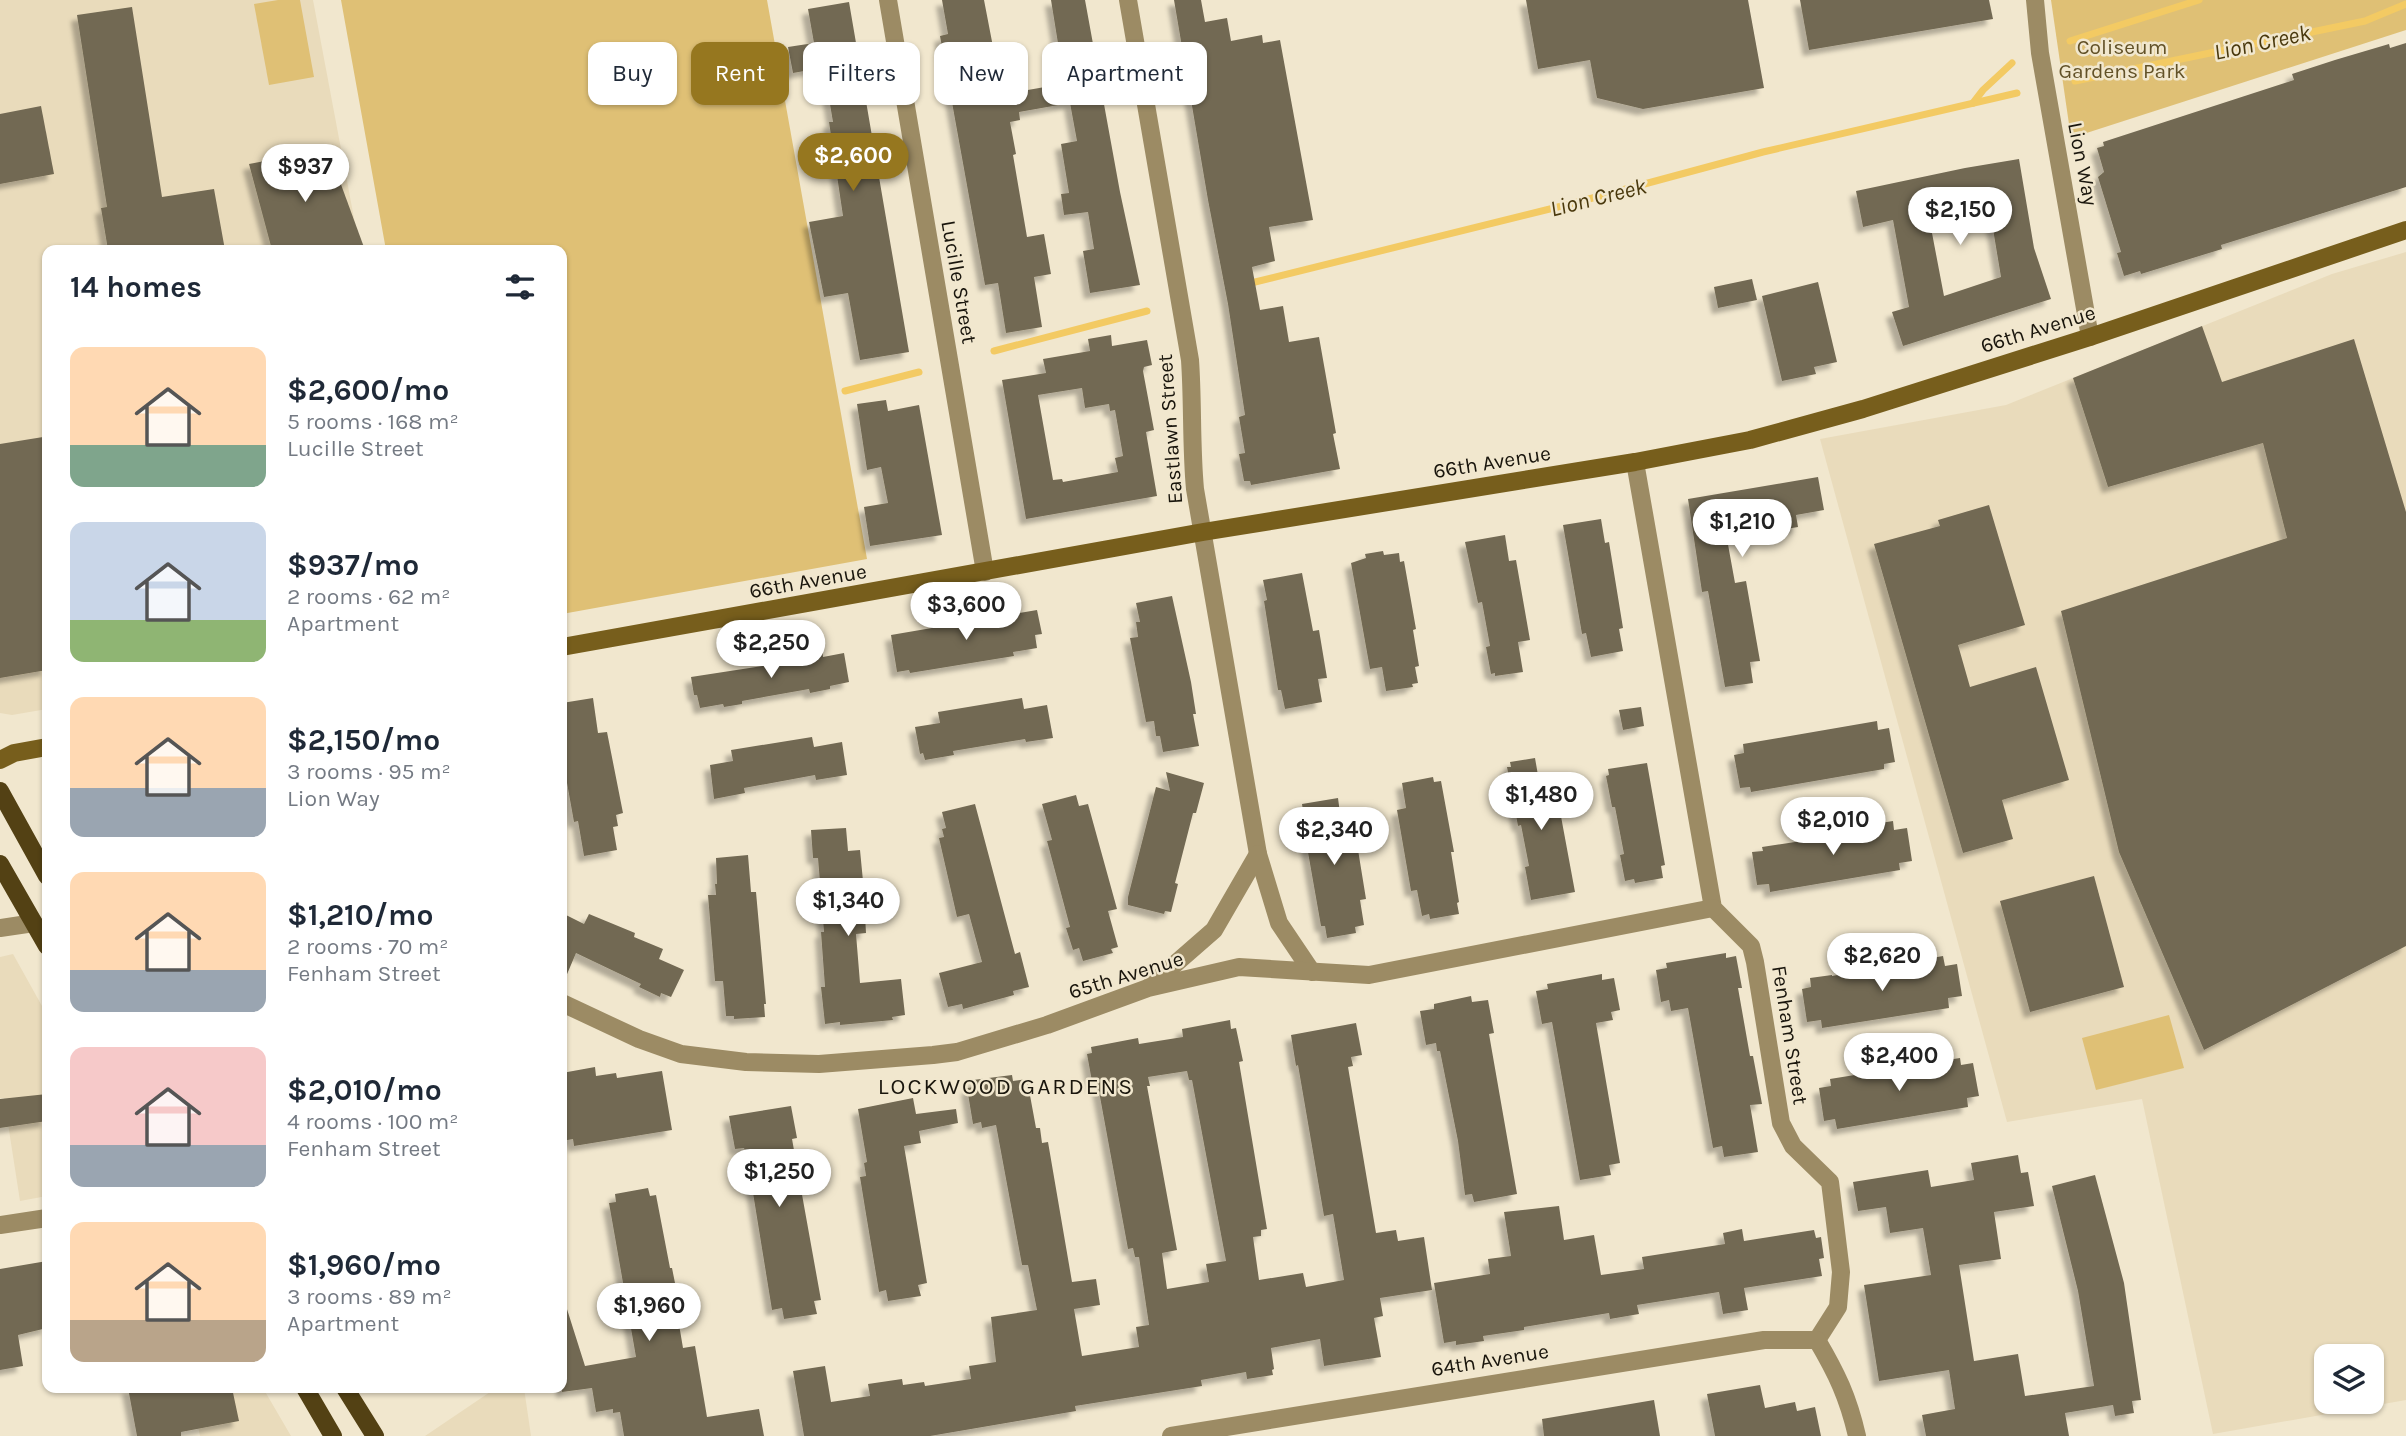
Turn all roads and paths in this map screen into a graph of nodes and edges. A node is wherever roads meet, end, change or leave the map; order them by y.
1 (888, 0) edge
2 (1128, 0) edge
3 (2035, 0) edge
4 (2406, 230) edge
5 (2090, 337) junction
6 (1635, 462) junction
7 (1203, 533) junction
8 (985, 572) junction
9 (567, 647) edge
10 (42, 748) edge
11 (0, 760) edge
12 (0, 791) edge
13 (1258, 854) junction
14 (0, 864) edge
15 (42, 867) edge
16 (1713, 908) junction
17 (34, 923) junction
18 (0, 928) edge
19 (42, 937) edge
20 (1312, 972) junction
21 (1148, 988) junction
22 (567, 1005) edge
23 (42, 1218) edge
24 (0, 1225) edge
25 (1817, 1340) junction
26 (308, 1393) edge
27 (348, 1393) edge
28 (333, 1436) edge
29 (375, 1436) edge
30 (1171, 1436) edge
31 (1857, 1436) edge

1 - 8 street, Lucille Street
2 - 7 street, Eastlawn Street
3 - 5 street, Lion Way
4 - 5 street, 66th Avenue
5 - 6 street, 66th Avenue
6 - 7 street, 66th Avenue
6 - 16 street
7 - 8 street, 66th Avenue
7 - 13 street, Eastlawn Street
8 - 9 street, 66th Avenue
10 - 11 street
12 - 15 main road
13 - 20 street, Eastlawn Street
13 - 21 street
14 - 17 main road
16 - 20 street, 65th Avenue
16 - 25 street, Fenham Street
17 - 18 street
17 - 19 main road
20 - 21 street, 65th Avenue
21 - 22 street, 65th Avenue
23 - 24 street
25 - 30 street, 64th Avenue
25 - 31 street
26 - 28 main road
27 - 29 main road

